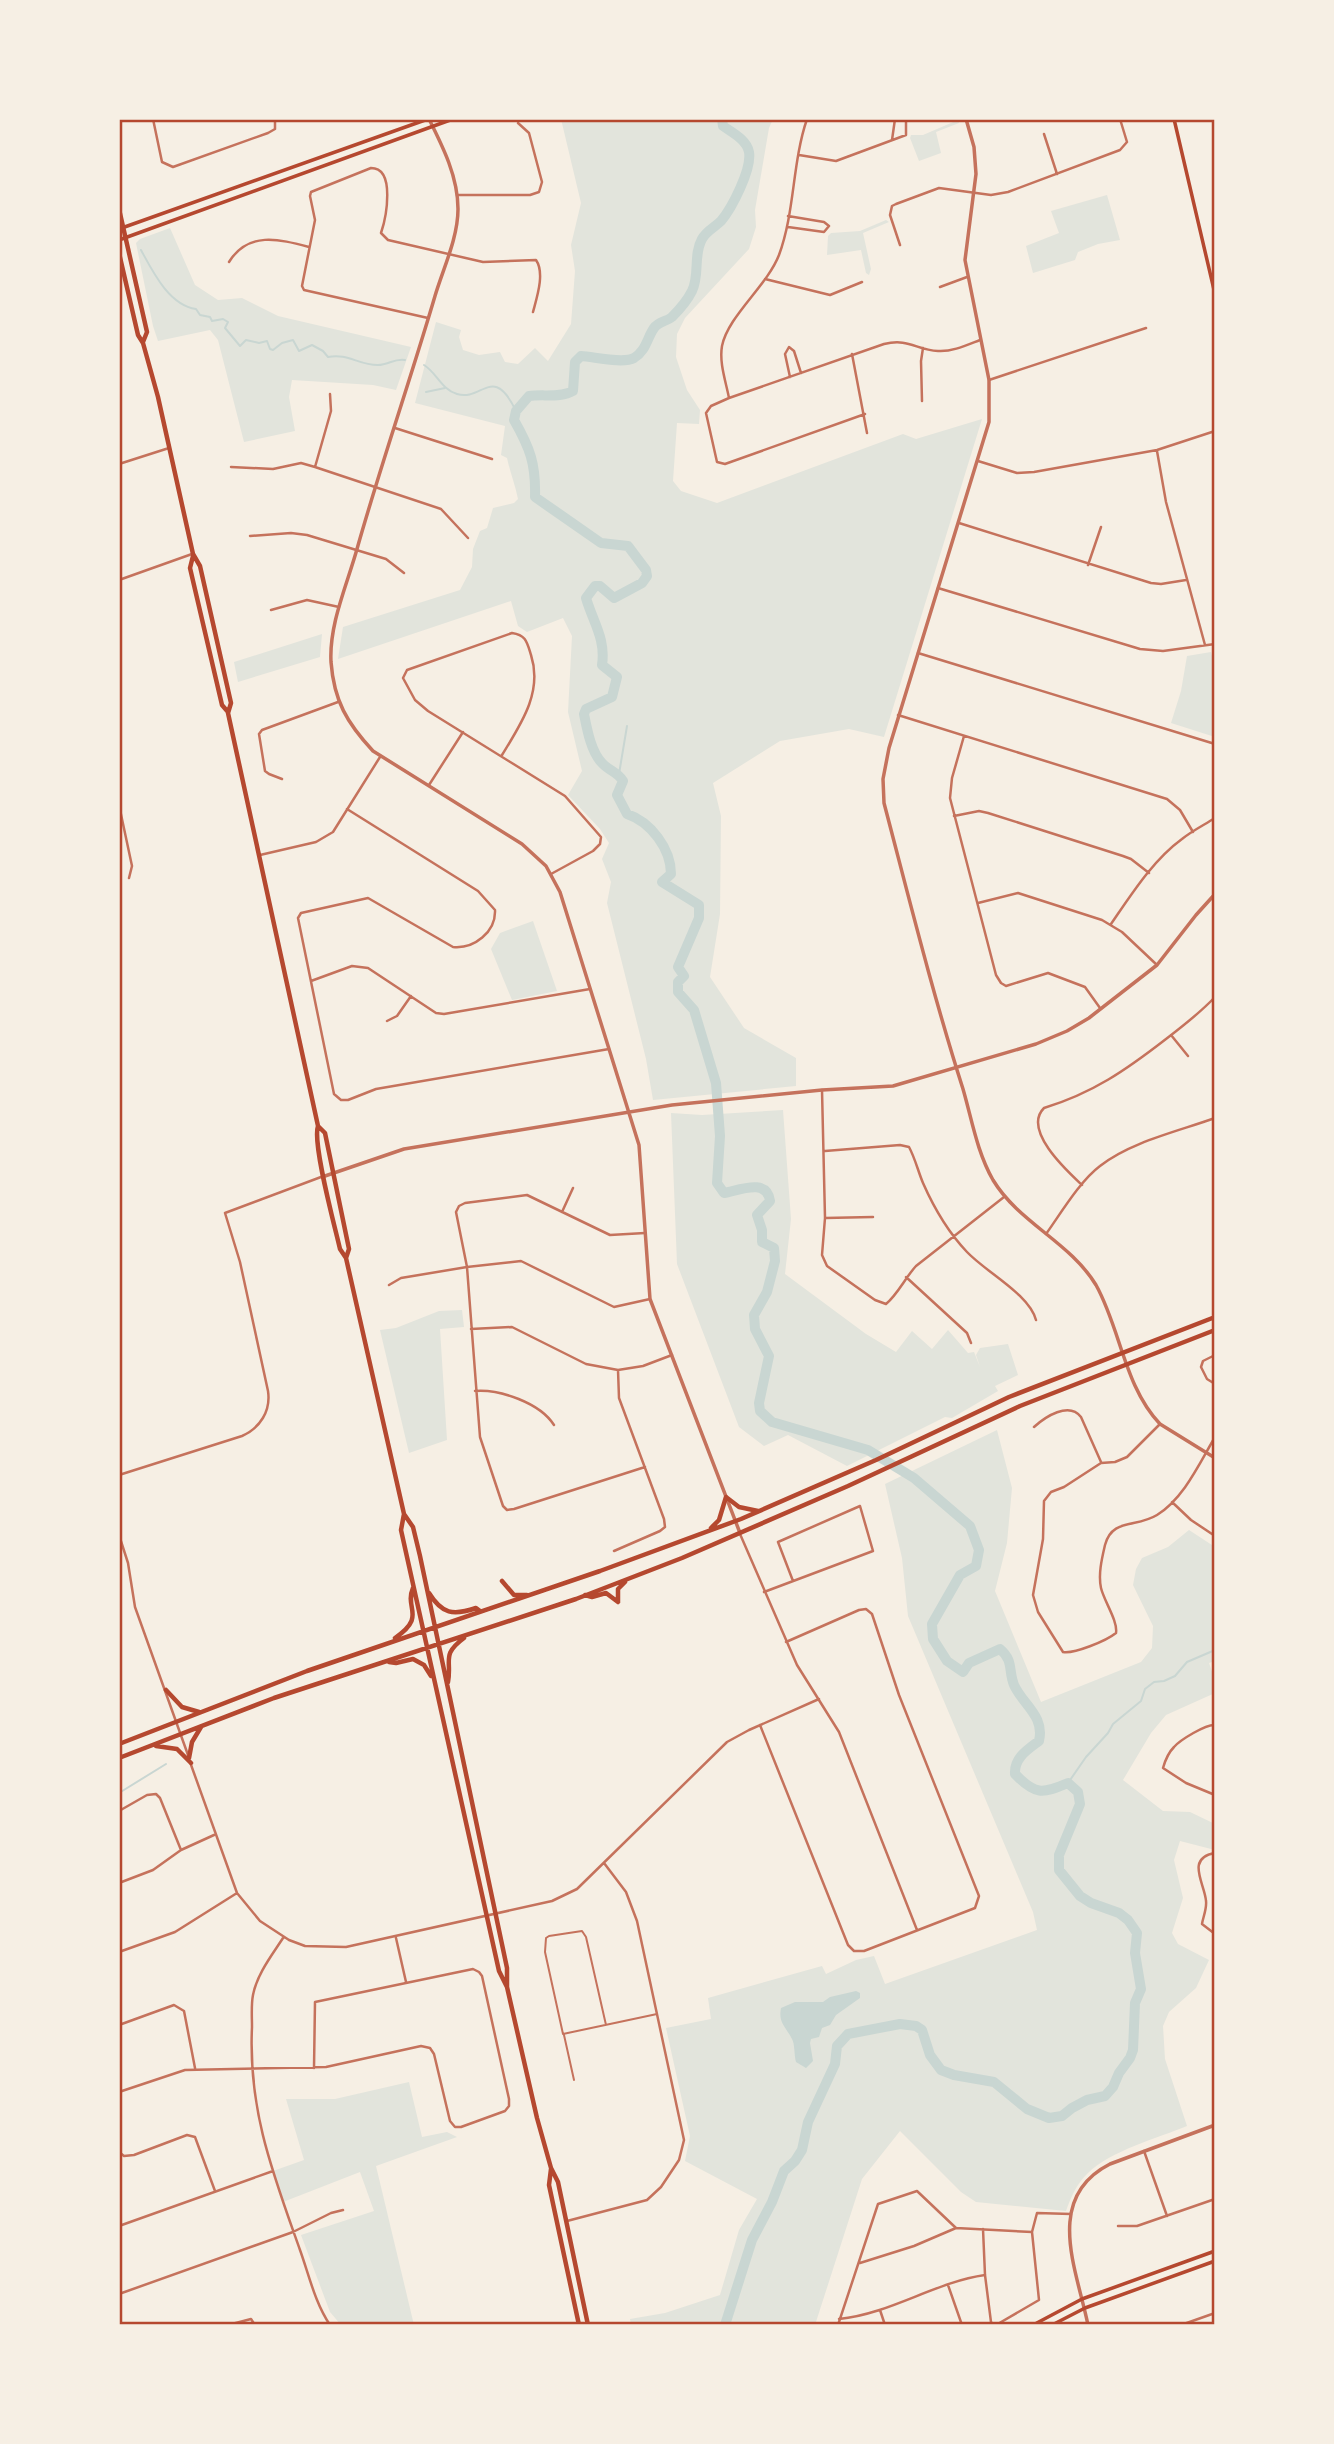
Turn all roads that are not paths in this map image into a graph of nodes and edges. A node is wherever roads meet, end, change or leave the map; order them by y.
1 (153, 119) edge
2 (275, 119) edge
3 (429, 119) edge
4 (453, 119) edge
5 (807, 119) edge
6 (895, 119) edge
7 (906, 119) edge
8 (966, 119) edge
9 (1119, 119) edge
10 (1174, 119) edge
11 (518, 123) dead end
12 (433, 126) junction
13 (1044, 134) dead end
14 (892, 140) junction
15 (799, 155) junction
16 (1058, 173) junction
17 (973, 193) junction
18 (457, 195) junction
19 (119, 209) edge
20 (788, 216) junction
21 (787, 227) junction
22 (121, 228) edge
23 (125, 237) junction
24 (119, 240) edge
25 (900, 245) dead end
26 (309, 247) junction
27 (119, 253) edge
28 (448, 253) junction
29 (229, 262) dead end
30 (967, 277) junction
31 (765, 279) junction
32 (862, 282) dead end
33 (940, 287) dead end
34 (1215, 294) edge
35 (533, 312) dead end
36 (428, 318) junction
37 (1146, 328) dead end
38 (981, 340) junction
39 (143, 343) junction
40 (923, 348) junction
41 (852, 354) junction
42 (801, 373) junction
43 (790, 377) junction
44 (989, 380) junction
45 (330, 394) dead end
46 (729, 398) junction
47 (922, 401) dead end
48 (865, 414) junction
49 (395, 429) junction
50 (1215, 431) edge
51 (867, 433) dead end
52 (169, 448) junction
53 (1157, 450) junction
54 (492, 459) dead end
55 (978, 461) junction
56 (119, 464) edge
57 (231, 467) dead end
58 (315, 467) junction
59 (375, 487) junction
60 (959, 523) junction
61 (1101, 527) dead end
62 (250, 536) dead end
63 (468, 538) dead end
64 (357, 550) junction
65 (193, 554) junction
66 (1088, 565) junction
67 (404, 573) dead end
68 (119, 580) edge
69 (1186, 580) junction
70 (938, 588) junction
71 (339, 607) junction
72 (271, 610) dead end
73 (1215, 644) edge
74 (1205, 645) junction
75 (918, 653) junction
76 (338, 702) junction
77 (228, 713) junction
78 (898, 715) junction
79 (463, 732) junction
80 (964, 736) junction
81 (1215, 744) edge
82 (502, 755) junction
83 (380, 757) junction
84 (282, 779) dead end
85 (428, 786) junction
86 (119, 804) edge
87 (347, 809) junction
88 (954, 816) junction
89 (1215, 818) edge
90 (1193, 832) junction
91 (260, 855) junction
92 (1149, 873) junction
93 (551, 874) junction
94 (129, 878) dead end
95 (1215, 895) edge
96 (978, 903) junction
97 (1111, 924) junction
98 (1157, 965) junction
99 (311, 981) junction
100 (591, 989) junction
101 (411, 996) junction
102 (1215, 997) edge
103 (1101, 1009) junction
104 (387, 1021) dead end
105 (1171, 1035) junction
106 (609, 1049) junction
107 (1188, 1056) dead end
108 (955, 1067) junction
109 (822, 1090) junction
110 (628, 1112) junction
111 (1215, 1118) edge
112 (318, 1126) junction
113 (823, 1151) junction
114 (333, 1174) junction
115 (325, 1176) junction
116 (1082, 1185) junction
117 (573, 1188) dead end
118 (1004, 1196) junction
119 (562, 1212) junction
120 (873, 1217) dead end
121 (825, 1218) junction
122 (645, 1233) junction
123 (1046, 1234) junction
124 (954, 1236) junction
125 (346, 1258) junction
126 (467, 1267) junction
127 (905, 1276) junction
128 (389, 1285) dead end
129 (650, 1299) junction
130 (1215, 1317) edge
131 (1036, 1320) dead end
132 (471, 1329) junction
133 (1215, 1330) edge
134 (971, 1343) dead end
135 (1122, 1352) junction
136 (672, 1355) junction
137 (1215, 1355) edge
138 (1127, 1364) junction
139 (618, 1370) junction
140 (1215, 1384) edge
141 (475, 1391) junction
142 (1160, 1423) junction
143 (554, 1425) dead end
144 (1034, 1427) dead end
145 (1215, 1437) edge
146 (1206, 1453) junction
147 (1215, 1458) edge
148 (1101, 1463) junction
149 (645, 1467) junction
150 (119, 1475) edge
151 (726, 1497) junction
152 (1172, 1502) junction
153 (762, 1510) junction
154 (404, 1514) junction
155 (735, 1521) junction
156 (709, 1531) junction
157 (740, 1534) junction
158 (119, 1535) edge
159 (1215, 1536) edge
160 (614, 1551) dead end
161 (637, 1576) junction
162 (502, 1581) dead end
163 (793, 1581) junction
164 (414, 1588) junction
165 (427, 1588) junction
166 (764, 1592) junction
167 (528, 1595) junction
168 (585, 1595) junction
169 (481, 1611) junction
170 (435, 1626) junction
171 (423, 1630) junction
172 (471, 1634) junction
173 (786, 1642) junction
174 (386, 1643) junction
175 (439, 1644) junction
176 (427, 1648) junction
177 (388, 1662) junction
178 (448, 1686) junction
179 (435, 1689) junction
180 (166, 1690) junction
181 (819, 1699) junction
182 (200, 1713) junction
183 (177, 1722) junction
184 (202, 1725) junction
185 (760, 1725) junction
186 (1215, 1725) edge
187 (181, 1734) junction
188 (119, 1744) edge
189 (152, 1745) junction
190 (119, 1758) edge
191 (190, 1760) junction
192 (1215, 1795) edge
193 (119, 1811) edge
194 (215, 1835) junction
195 (181, 1850) junction
196 (1215, 1853) edge
197 (604, 1863) junction
198 (119, 1883) edge
199 (237, 1893) junction
200 (495, 1914) junction
201 (486, 1916) junction
202 (917, 1930) junction
203 (1215, 1934) edge
204 (396, 1937) junction
205 (283, 1938) junction
206 (119, 1952) edge
207 (407, 1982) junction
208 (507, 1987) junction
209 (658, 2014) junction
210 (119, 2025) edge
211 (606, 2025) junction
212 (564, 2034) junction
213 (252, 2068) junction
214 (314, 2068) junction
215 (195, 2069) junction
216 (574, 2080) dead end
217 (119, 2092) edge
218 (1215, 2125) edge
219 (1144, 2151) junction
220 (119, 2152) edge
221 (551, 2168) junction
222 (273, 2171) junction
223 (215, 2190) junction
224 (1215, 2199) edge
225 (343, 2210) dead end
226 (1070, 2214) junction
227 (1167, 2216) junction
228 (566, 2221) junction
229 (119, 2226) edge
230 (1118, 2226) dead end
231 (957, 2228) junction
232 (983, 2229) junction
233 (293, 2232) junction
234 (1032, 2232) junction
235 (1215, 2251) edge
236 (1215, 2261) edge
237 (858, 2263) junction
238 (985, 2274) junction
239 (948, 2285) junction
240 (119, 2294) edge
241 (1082, 2299) junction
242 (1085, 2308) junction
243 (880, 2310) junction
244 (1215, 2313) edge
245 (839, 2319) junction
246 (228, 2325) edge
247 (255, 2325) edge
248 (330, 2325) edge
249 (579, 2325) edge
250 (588, 2325) edge
251 (838, 2325) edge
252 (884, 2325) edge
253 (961, 2325) edge
254 (995, 2325) edge
255 (1034, 2325) edge
256 (1052, 2325) edge
257 (1088, 2325) edge
258 (1181, 2325) edge

1 - 2 street
3 - 12 street
3 - 22 main road
4 - 12 main road
5 - 15 street
6 - 14 street
7 - 14 street
8 - 17 street
9 - 16 street
10 - 34 main road
11 - 18 street
12 - 18 street
12 - 23 main road
13 - 16 street
14 - 15 street
15 - 20 street
16 - 17 street
17 - 25 street
17 - 30 street
18 - 28 street
19 - 22 main road
20 - 21 street
20 - 21 street
21 - 31 street
22 - 23 main road
23 - 24 main road
23 - 39 main road
26 - 28 street
26 - 29 street
26 - 36 street
27 - 39 main road
28 - 35 street
28 - 36 street
30 - 33 street
30 - 38 street
31 - 32 street
31 - 46 street
36 - 49 street
37 - 44 street
38 - 40 street
38 - 44 street
39 - 52 main road
40 - 41 street
40 - 47 street
41 - 42 street
41 - 48 street
42 - 43 street
42 - 43 street
43 - 46 street
44 - 55 street
45 - 58 street
46 - 48 street
48 - 51 street
49 - 54 street
49 - 59 street
50 - 53 street
52 - 56 street
52 - 65 main road
53 - 55 street
53 - 69 street
55 - 60 street
57 - 58 street
58 - 59 street
59 - 63 street
59 - 64 street
60 - 66 street
60 - 70 street
61 - 66 street
62 - 64 street
64 - 67 street
64 - 71 street
65 - 68 street
65 - 77 main road
65 - 77 main road
66 - 69 street
69 - 74 street
70 - 74 street
70 - 75 street
71 - 72 street
71 - 76 street
73 - 74 street
75 - 78 street
75 - 81 street
76 - 83 street
76 - 84 street
77 - 91 main road
78 - 80 street
78 - 108 street
79 - 82 street
79 - 82 street
79 - 85 street
80 - 88 street
80 - 90 street
82 - 93 street
83 - 85 street
83 - 87 street
85 - 93 street
86 - 94 street
87 - 91 street
87 - 99 street
88 - 92 street
88 - 96 street
89 - 90 street
90 - 92 street
91 - 112 main road
92 - 97 street
93 - 100 street
95 - 98 street
96 - 97 street
96 - 103 street
97 - 98 street
98 - 103 street
99 - 101 street
99 - 106 street
100 - 101 street
100 - 106 street
101 - 104 street
102 - 105 street
103 - 108 street
105 - 107 street
105 - 116 street
106 - 110 street
108 - 109 street
108 - 118 street
109 - 110 street
109 - 113 street
110 - 114 street
110 - 122 street
111 - 116 street
112 - 114 main road
112 - 115 main road
113 - 121 street
113 - 124 street
114 - 115 street
114 - 125 main road
115 - 125 main road
115 - 150 street
116 - 123 street
117 - 119 street
118 - 123 street
118 - 124 street
119 - 122 street
119 - 126 street
120 - 121 street
121 - 127 street
122 - 129 street
123 - 135 street
124 - 127 street
124 - 131 street
125 - 154 main road
126 - 128 street
126 - 129 street
126 - 132 street
127 - 134 street
129 - 136 street
130 - 135 main road
132 - 139 street
132 - 141 street
133 - 138 main road
135 - 138 street
135 - 153 main road
136 - 139 street
136 - 151 street
137 - 140 street
138 - 142 street
138 - 157 main road
139 - 149 street
141 - 143 street
141 - 149 street
142 - 146 street
142 - 148 street
144 - 148 street
145 - 146 street
146 - 147 street
146 - 152 street
148 - 152 street
149 - 160 street
151 - 153 main road
151 - 155 street
151 - 156 main road
152 - 159 street
153 - 155 main road
154 - 164 main road
154 - 165 main road
155 - 156 main road
155 - 157 street
156 - 167 main road
157 - 161 main road
157 - 166 street
158 - 180 street
161 - 168 main road
161 - 168 main road
162 - 167 main road
163 - 163 street
163 - 166 street
164 - 171 main road
164 - 174 main road
165 - 169 main road
165 - 170 main road
166 - 173 street
167 - 169 main road
168 - 172 main road
169 - 170 main road
170 - 171 main road
170 - 175 main road
171 - 174 main road
171 - 176 main road
172 - 175 main road
172 - 178 main road
173 - 181 street
173 - 202 street
174 - 182 main road
175 - 176 main road
175 - 178 main road
176 - 177 main road
176 - 179 main road
177 - 179 main road
177 - 184 main road
178 - 200 main road
179 - 201 main road
180 - 182 main road
180 - 183 street
181 - 185 street
181 - 202 street
182 - 183 main road
183 - 187 street
183 - 188 main road
184 - 187 main road
184 - 191 main road
185 - 197 street
185 - 202 street
186 - 192 street
187 - 189 main road
187 - 191 street
189 - 190 main road
189 - 191 main road
191 - 194 street
193 - 195 street
194 - 195 street
194 - 199 street
195 - 198 street
196 - 203 street
197 - 200 street
197 - 209 street
199 - 205 street
199 - 206 street
200 - 201 street
200 - 208 main road
201 - 204 street
201 - 208 main road
204 - 205 street
204 - 207 street
205 - 213 street
207 - 214 street
207 - 214 street
208 - 221 main road
209 - 211 lane
209 - 228 street
210 - 215 street
211 - 212 lane
211 - 212 lane
212 - 216 lane
213 - 214 street
213 - 215 street
213 - 222 street
215 - 217 street
218 - 219 street
219 - 226 street
219 - 227 street
220 - 223 street
221 - 228 main road
221 - 249 main road
222 - 223 street
222 - 233 street
223 - 229 street
224 - 227 street
225 - 233 street
226 - 234 street
226 - 241 street
227 - 230 street
228 - 250 main road
231 - 232 street
231 - 237 street
231 - 237 street
232 - 234 street
232 - 238 street
233 - 240 street
233 - 248 street
234 - 254 street
235 - 241 main road
236 - 242 main road
237 - 245 street
238 - 239 street
238 - 254 street
239 - 243 street
239 - 253 street
241 - 242 street
241 - 255 main road
242 - 256 main road
242 - 257 street
243 - 245 street
243 - 252 street
244 - 258 street
245 - 251 street
246 - 247 street

